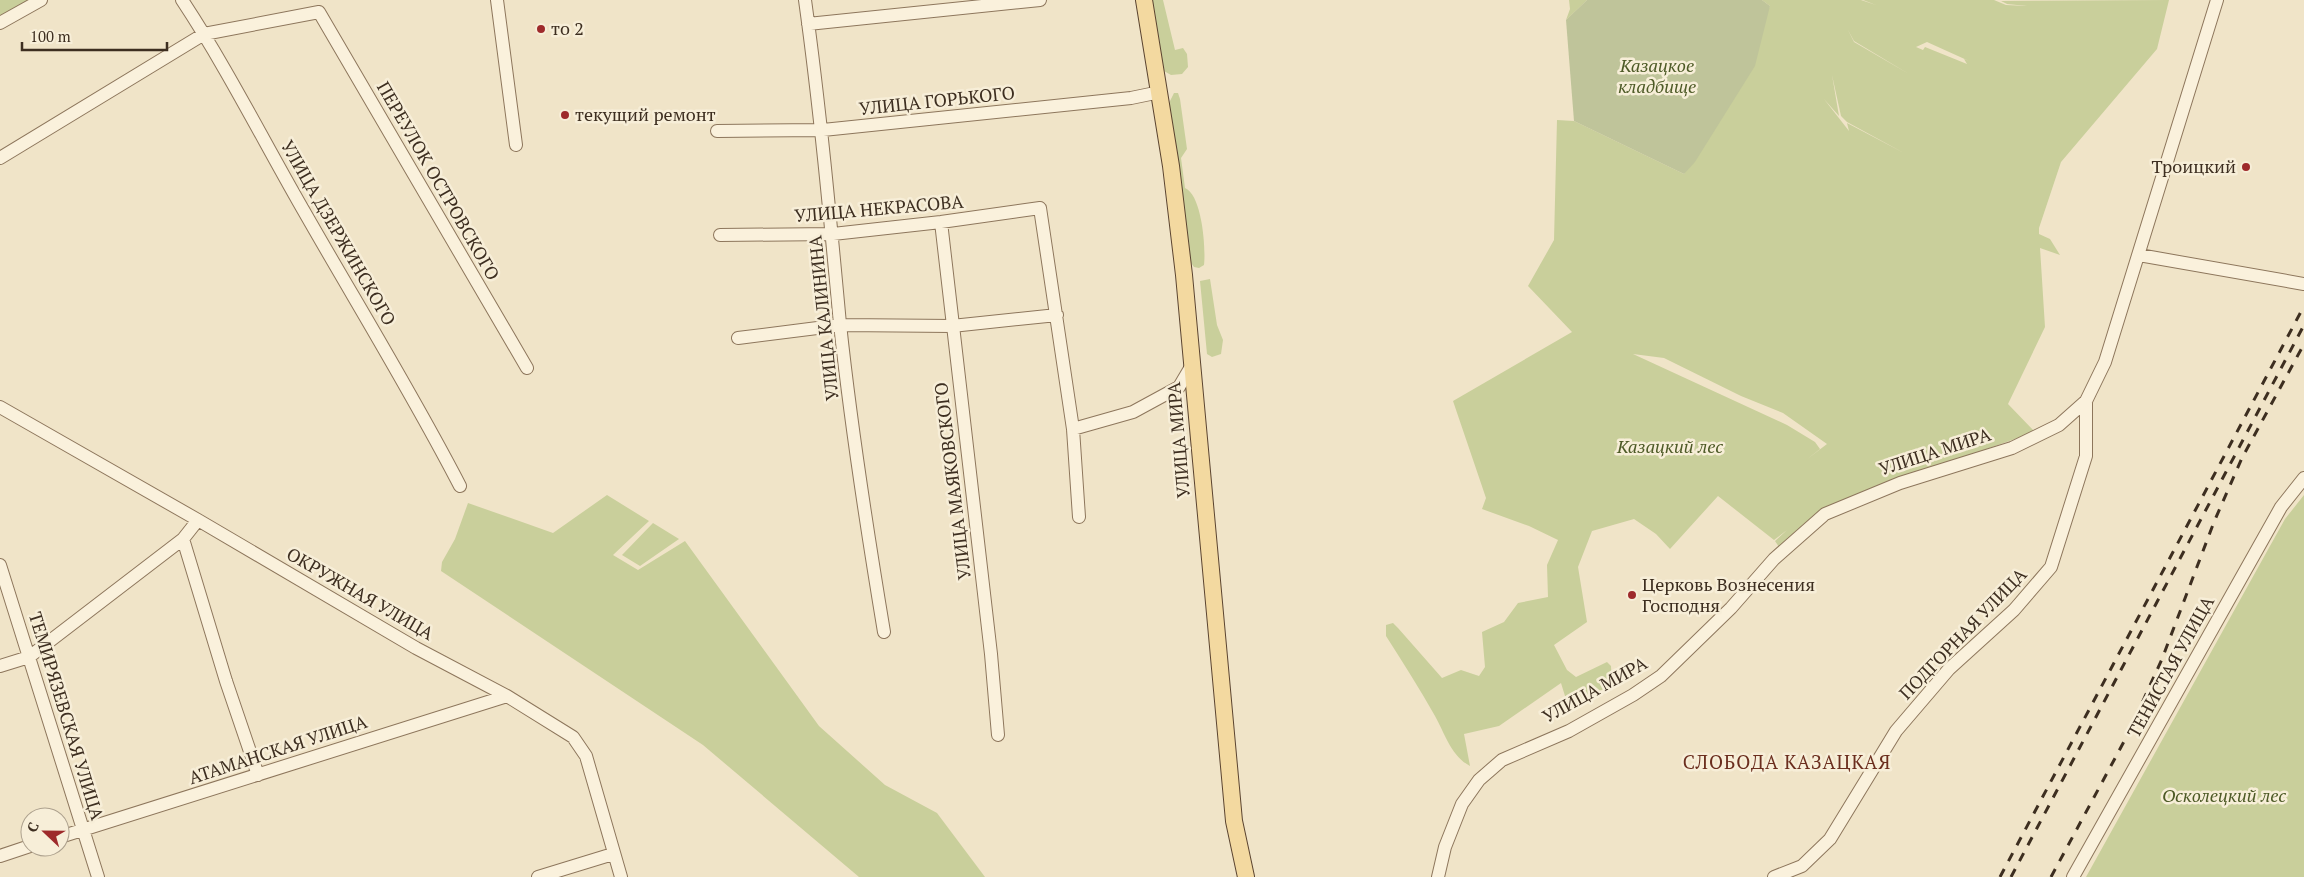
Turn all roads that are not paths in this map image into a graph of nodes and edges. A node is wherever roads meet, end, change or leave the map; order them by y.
1 (41, 0) edge
2 (182, 0) edge
3 (497, 0) edge
4 (805, 0) edge
5 (1040, 0) edge
6 (1144, 0) edge
7 (2216, 0) edge
8 (0, 23) edge
9 (808, 24) junction
10 (204, 34) junction
11 (1160, 92) junction
12 (823, 130) junction
13 (717, 131) dead end
14 (516, 145) dead end
15 (0, 158) edge
16 (941, 222) junction
17 (833, 234) junction
18 (720, 235) dead end
19 (2139, 255) junction
20 (2303, 280) edge
21 (1057, 315) junction
22 (840, 325) junction
23 (952, 326) junction
24 (738, 338) dead end
25 (1192, 365) junction
26 (527, 368) dead end
27 (2086, 401) junction
28 (0, 407) edge
29 (1073, 429) junction
30 (2304, 478) edge
31 (460, 486) dead end
32 (1079, 517) dead end
33 (198, 520) junction
34 (183, 539) junction
35 (0, 565) edge
36 (884, 632) dead end
37 (29, 657) junction
38 (0, 666) edge
39 (507, 696) junction
40 (998, 735) dead end
41 (258, 775) junction
42 (83, 830) junction
43 (70, 834) edge
44 (20, 849) edge
45 (613, 854) junction
46 (0, 856) edge
47 (98, 877) edge
48 (538, 877) edge
49 (621, 877) edge
50 (1246, 877) edge
51 (1438, 877) edge
52 (1774, 877) edge
53 (2073, 877) edge

1 - 8 street
2 - 10 street, УЛИЦА ДЗЕРЖИНСКОГО
3 - 14 street
4 - 9 street, УЛИЦА КАЛИНИНА
5 - 9 street
6 - 11 main road, УЛИЦА МИРА
7 - 19 street, ПОДГОРНАЯ УЛИЦА
9 - 12 street, УЛИЦА КАЛИНИНА
10 - 15 street
10 - 26 street, ПЕРЕУЛОК ОСТРОВСКОГО
10 - 31 street, УЛИЦА ДЗЕРЖИНСКОГО
11 - 12 street, УЛИЦА ГОРЬКОГО
11 - 25 main road, УЛИЦА МИРА
12 - 13 street, УЛИЦА ГОРЬКОГО
12 - 17 street, УЛИЦА КАЛИНИНА
16 - 17 street, УЛИЦА НЕКРАСОВА
16 - 21 street, УЛИЦА НЕКРАСОВА
16 - 23 street, УЛИЦА МАЯКОВСКОГО
17 - 18 street, УЛИЦА НЕКРАСОВА
17 - 22 street, УЛИЦА КАЛИНИНА
19 - 20 street
19 - 27 street, ПОДГОРНАЯ УЛИЦА
21 - 23 street
21 - 29 street
22 - 23 street
22 - 24 street
22 - 36 street, УЛИЦА КАЛИНИНА
23 - 40 street, УЛИЦА МАЯКОВСКОГО
25 - 29 street
25 - 50 main road, УЛИЦА МИРА
27 - 51 street, УЛИЦА МИРА
27 - 52 street, ПОДГОРНАЯ УЛИЦА
28 - 33 street, ОКРУЖНАЯ УЛИЦА
29 - 32 street
30 - 53 street, ТЕНИСТАЯ УЛИЦА
33 - 34 street
33 - 39 street, ОКРУЖНАЯ УЛИЦА
34 - 37 street
34 - 41 street
35 - 37 street, ТЕМИРЯЗЕВСКАЯ УЛИЦА
37 - 38 street
37 - 42 street, ТЕМИРЯЗЕВСКАЯ УЛИЦА
39 - 41 street, АТАМАНСКАЯ УЛИЦА
39 - 45 street, ОКРУЖНАЯ УЛИЦА
41 - 42 street, АТАМАНСКАЯ УЛИЦА
42 - 43 street, АТАМАНСКАЯ УЛИЦА
42 - 47 street, ТЕМИРЯЗЕВСКАЯ УЛИЦА
44 - 46 street
45 - 48 street
45 - 49 street, ОКРУЖНАЯ УЛИЦА

